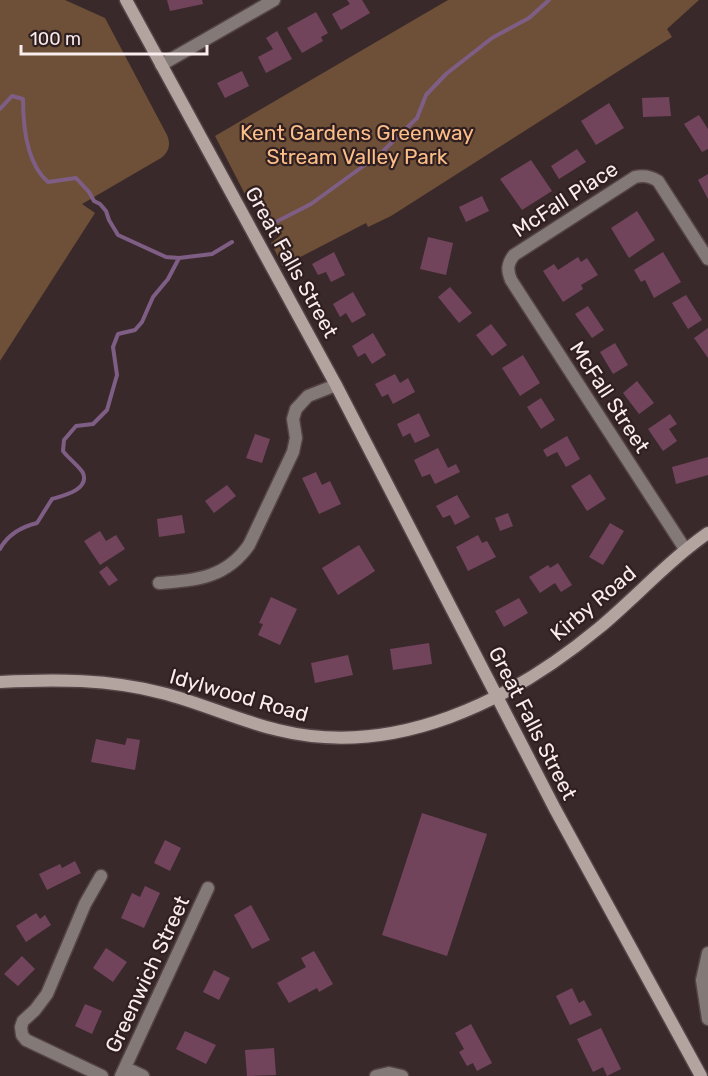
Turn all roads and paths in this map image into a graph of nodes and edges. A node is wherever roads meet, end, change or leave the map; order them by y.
1 (126, 0) edge
2 (274, 0) edge
3 (161, 65) junction
4 (708, 259) edge
5 (503, 264) joint
6 (336, 385) junction
7 (708, 533) edge
8 (685, 549) junction
9 (159, 583) dead end
10 (0, 681) edge
11 (498, 696) junction
12 (101, 876) dead end
13 (208, 888) dead end
14 (708, 953) edge
15 (708, 1019) edge
16 (124, 1072) edge
17 (399, 1075) edge
18 (102, 1076) edge
19 (143, 1076) edge
20 (376, 1076) edge
21 (701, 1076) edge

1 - 3 main road, Great Falls Street
2 - 3 street
3 - 6 main road, Great Falls Street
4 - 5 street, McFall Place
5 - 8 street, McFall Street
6 - 9 street
6 - 11 main road, Great Falls Street
7 - 8 main road, Kirby Road
8 - 11 main road, Kirby Road
10 - 11 main road, Idylwood Road
11 - 21 main road, Great Falls Street
12 - 18 street
13 - 16 street, Greenwich Street
14 - 15 street
16 - 19 street
17 - 20 street

